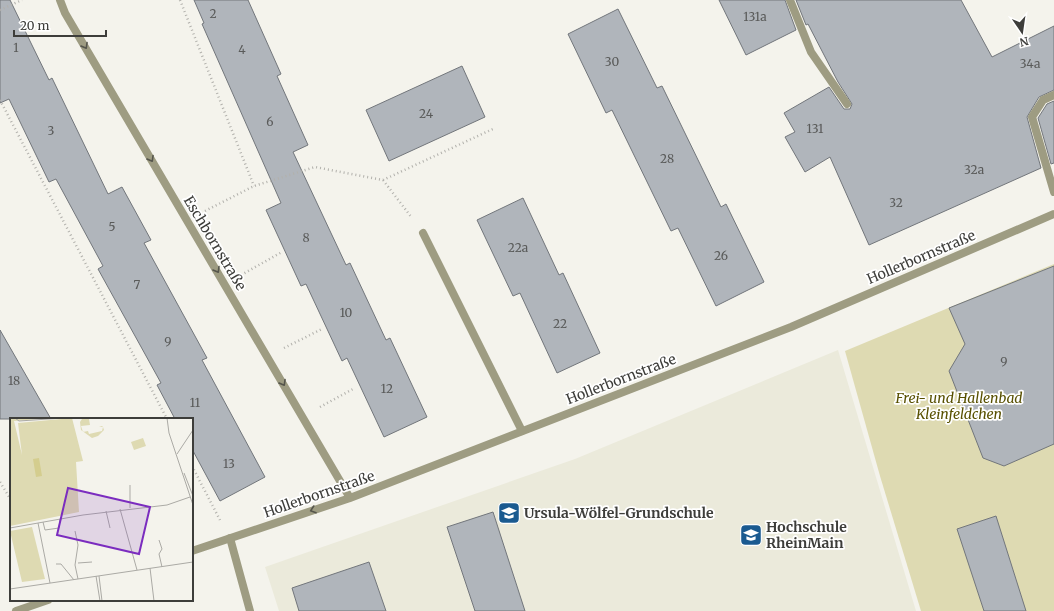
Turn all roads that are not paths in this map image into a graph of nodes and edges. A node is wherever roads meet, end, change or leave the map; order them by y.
1 (60, 0) edge
2 (790, 0) edge
3 (1054, 95) edge
4 (847, 104) dead end
5 (1054, 192) edge
6 (1054, 214) edge
7 (423, 233) road end
8 (522, 431) junction
9 (350, 498) junction
10 (230, 538) junction
11 (193, 551) edge
12 (45, 601) edge
13 (16, 611) edge
14 (250, 611) edge

1 -> 9 street, Eschbornstraße
2 - 4 street
3 - 5 street
6 - 8 street, Hollerbornstraße
7 - 8 street
8 - 9 street, Hollerbornstraße
9 -> 10 street, Hollerbornstraße
10 - 11 street, Hollerbornstraße
10 - 14 street
12 - 13 street

